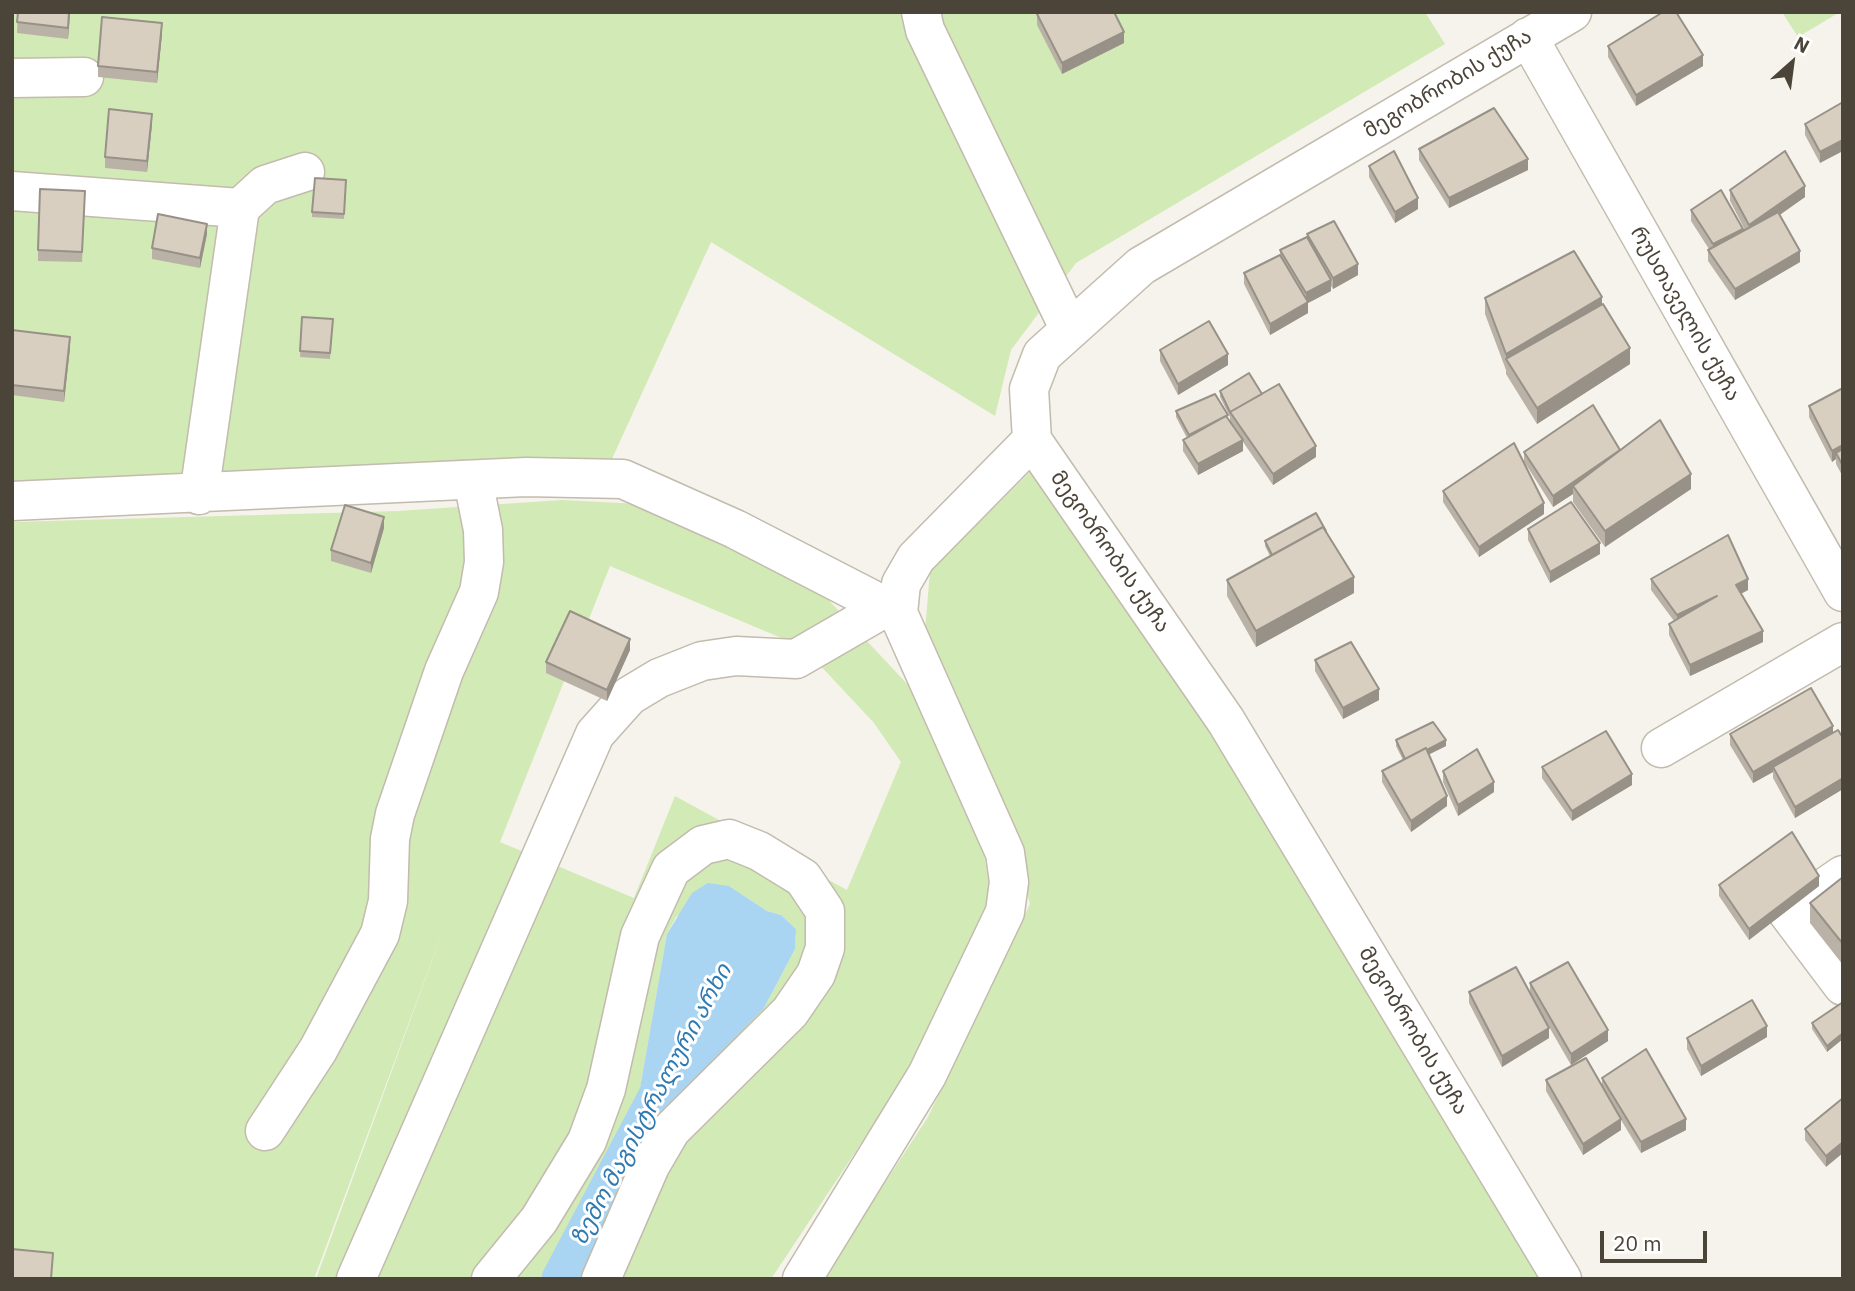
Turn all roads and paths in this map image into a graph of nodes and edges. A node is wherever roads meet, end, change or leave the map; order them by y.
1 (921, 12) edge
2 (1572, 12) edge
3 (1528, 37) junction
4 (84, 77) dead end
5 (12, 78) edge
6 (305, 172) dead end
7 (12, 191) edge
8 (240, 208) junction
9 (1070, 330) junction
10 (1032, 440) junction
11 (473, 480) junction
12 (199, 495) junction
13 (12, 501) edge
14 (1843, 592) edge
15 (892, 610) junction
16 (1843, 642) edge
17 (1661, 748) dead end
18 (1843, 875) edge
19 (1843, 986) edge
20 (265, 1131) dead end
21 (356, 1279) edge
22 (491, 1279) edge
23 (601, 1279) edge
24 (802, 1279) edge
25 (1562, 1279) edge

1 - 9 street
2 - 3 street, მეგობრობის ქუჩა
3 - 9 street, მეგობრობის ქუჩა
3 - 14 street, რუსთაველის ქუჩა
4 - 5 street
6 - 8 street
7 - 8 street
8 - 12 street
9 - 10 street, მეგობრობის ქუჩა
10 - 15 street
10 - 25 street, მეგობრობის ქუჩა
11 - 12 street
11 - 15 street
11 - 20 street
12 - 13 street
15 - 21 street
15 - 24 street
16 - 17 street
18 - 19 street
22 - 23 street

